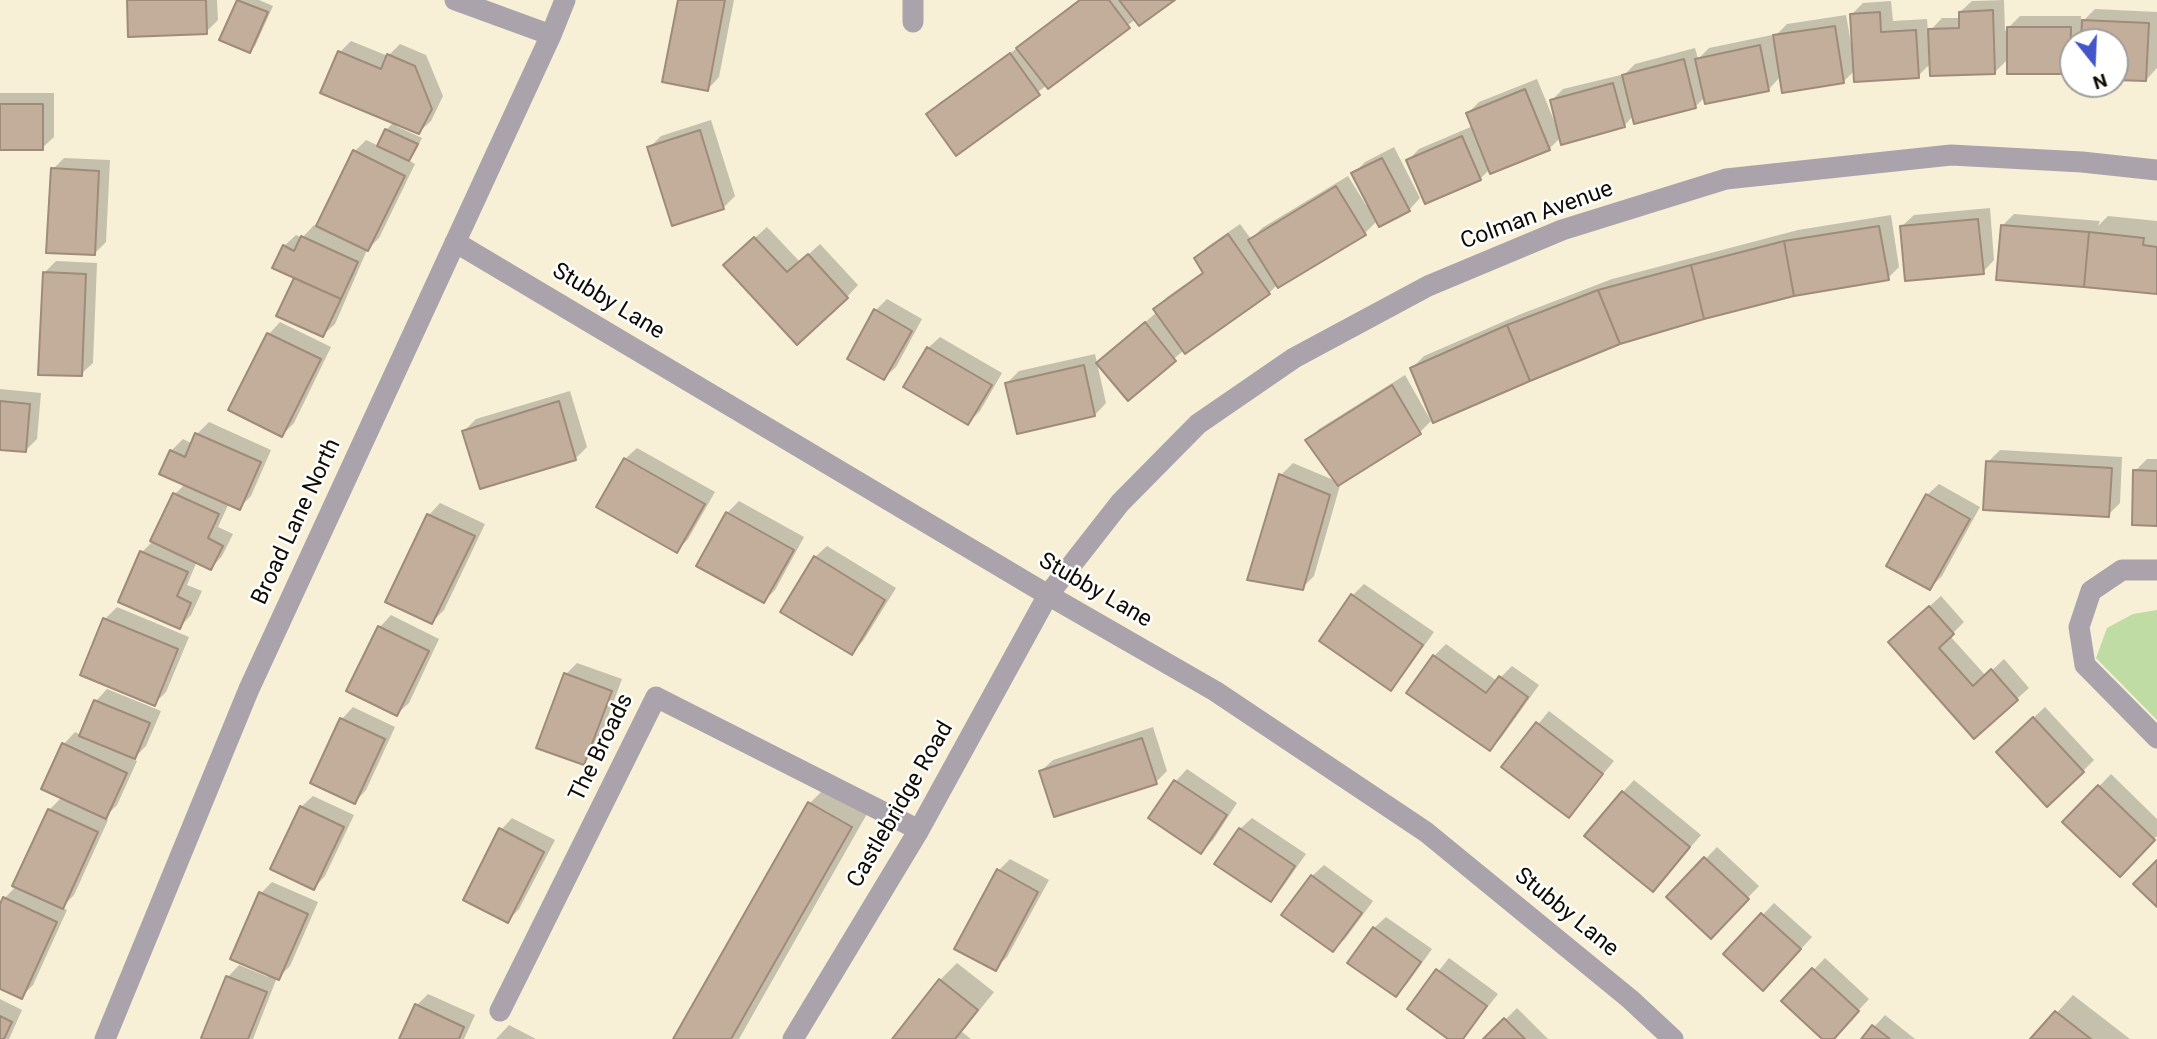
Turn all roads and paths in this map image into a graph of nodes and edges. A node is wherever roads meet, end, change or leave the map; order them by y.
1 (455, 0) edge
2 (565, 0) edge
3 (913, 0) edge
4 (913, 22) dead end
5 (551, 35) junction
6 (2157, 170) edge
7 (454, 242) junction
8 (2157, 570) edge
9 (1048, 595) junction
10 (2157, 738) edge
11 (919, 830) junction
12 (500, 1011) dead end
13 (105, 1039) edge
14 (793, 1039) edge
15 (1673, 1039) edge

1 - 5 street
2 - 5 street, Broad Lane North
3 - 4 street
5 - 7 street, Broad Lane North
6 - 9 street, Colman Avenue
7 - 9 street, Stubby Lane
7 - 13 street, Broad Lane North
8 - 10 street
9 - 11 street, Castlebridge Road
9 - 15 street, Stubby Lane
11 - 12 street, The Broads
11 - 14 street, Castlebridge Road

